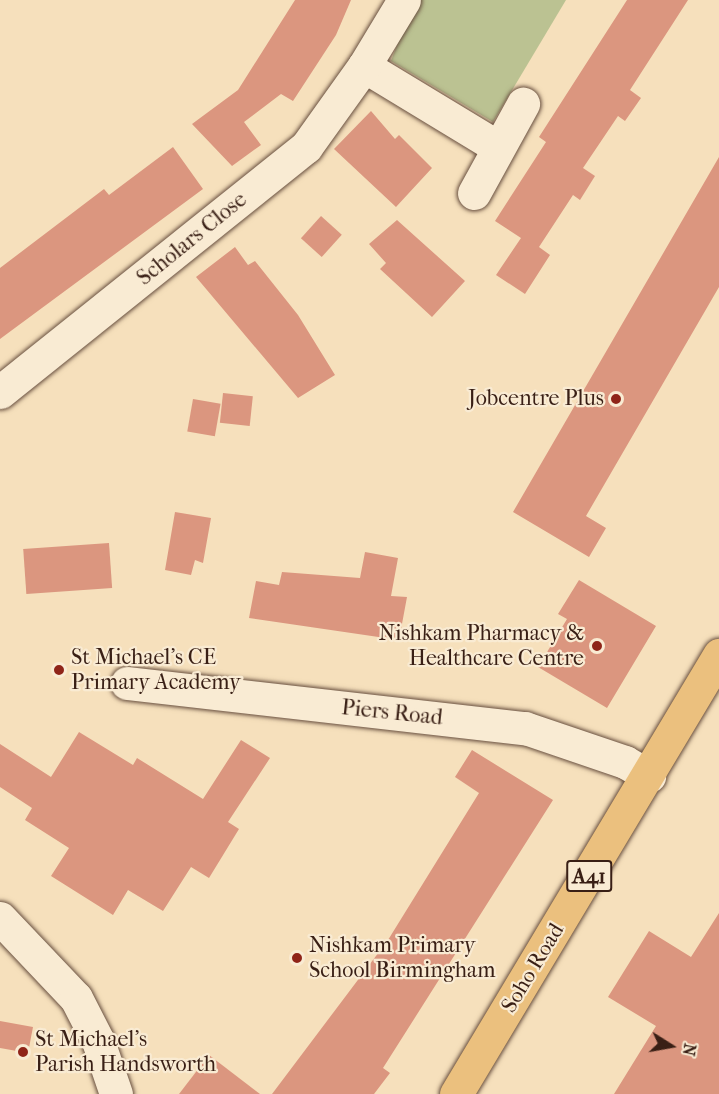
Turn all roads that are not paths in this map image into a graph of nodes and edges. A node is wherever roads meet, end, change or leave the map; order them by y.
1 (404, 0) edge
2 (364, 66) junction
3 (523, 104) dead end
4 (498, 147) junction
5 (474, 193) dead end
6 (0, 392) edge
7 (719, 655) edge
8 (127, 683) dead end
9 (649, 776) junction
10 (0, 918) edge
11 (116, 1094) edge
12 (456, 1094) edge

1 - 2 street, Scholars Close
2 - 4 street
2 - 6 street, Scholars Close
3 - 4 street
4 - 5 street
7 - 9 highway, Soho Road / A41
8 - 9 street, Piers Road
9 - 12 highway, Soho Road / A41
10 - 11 street

